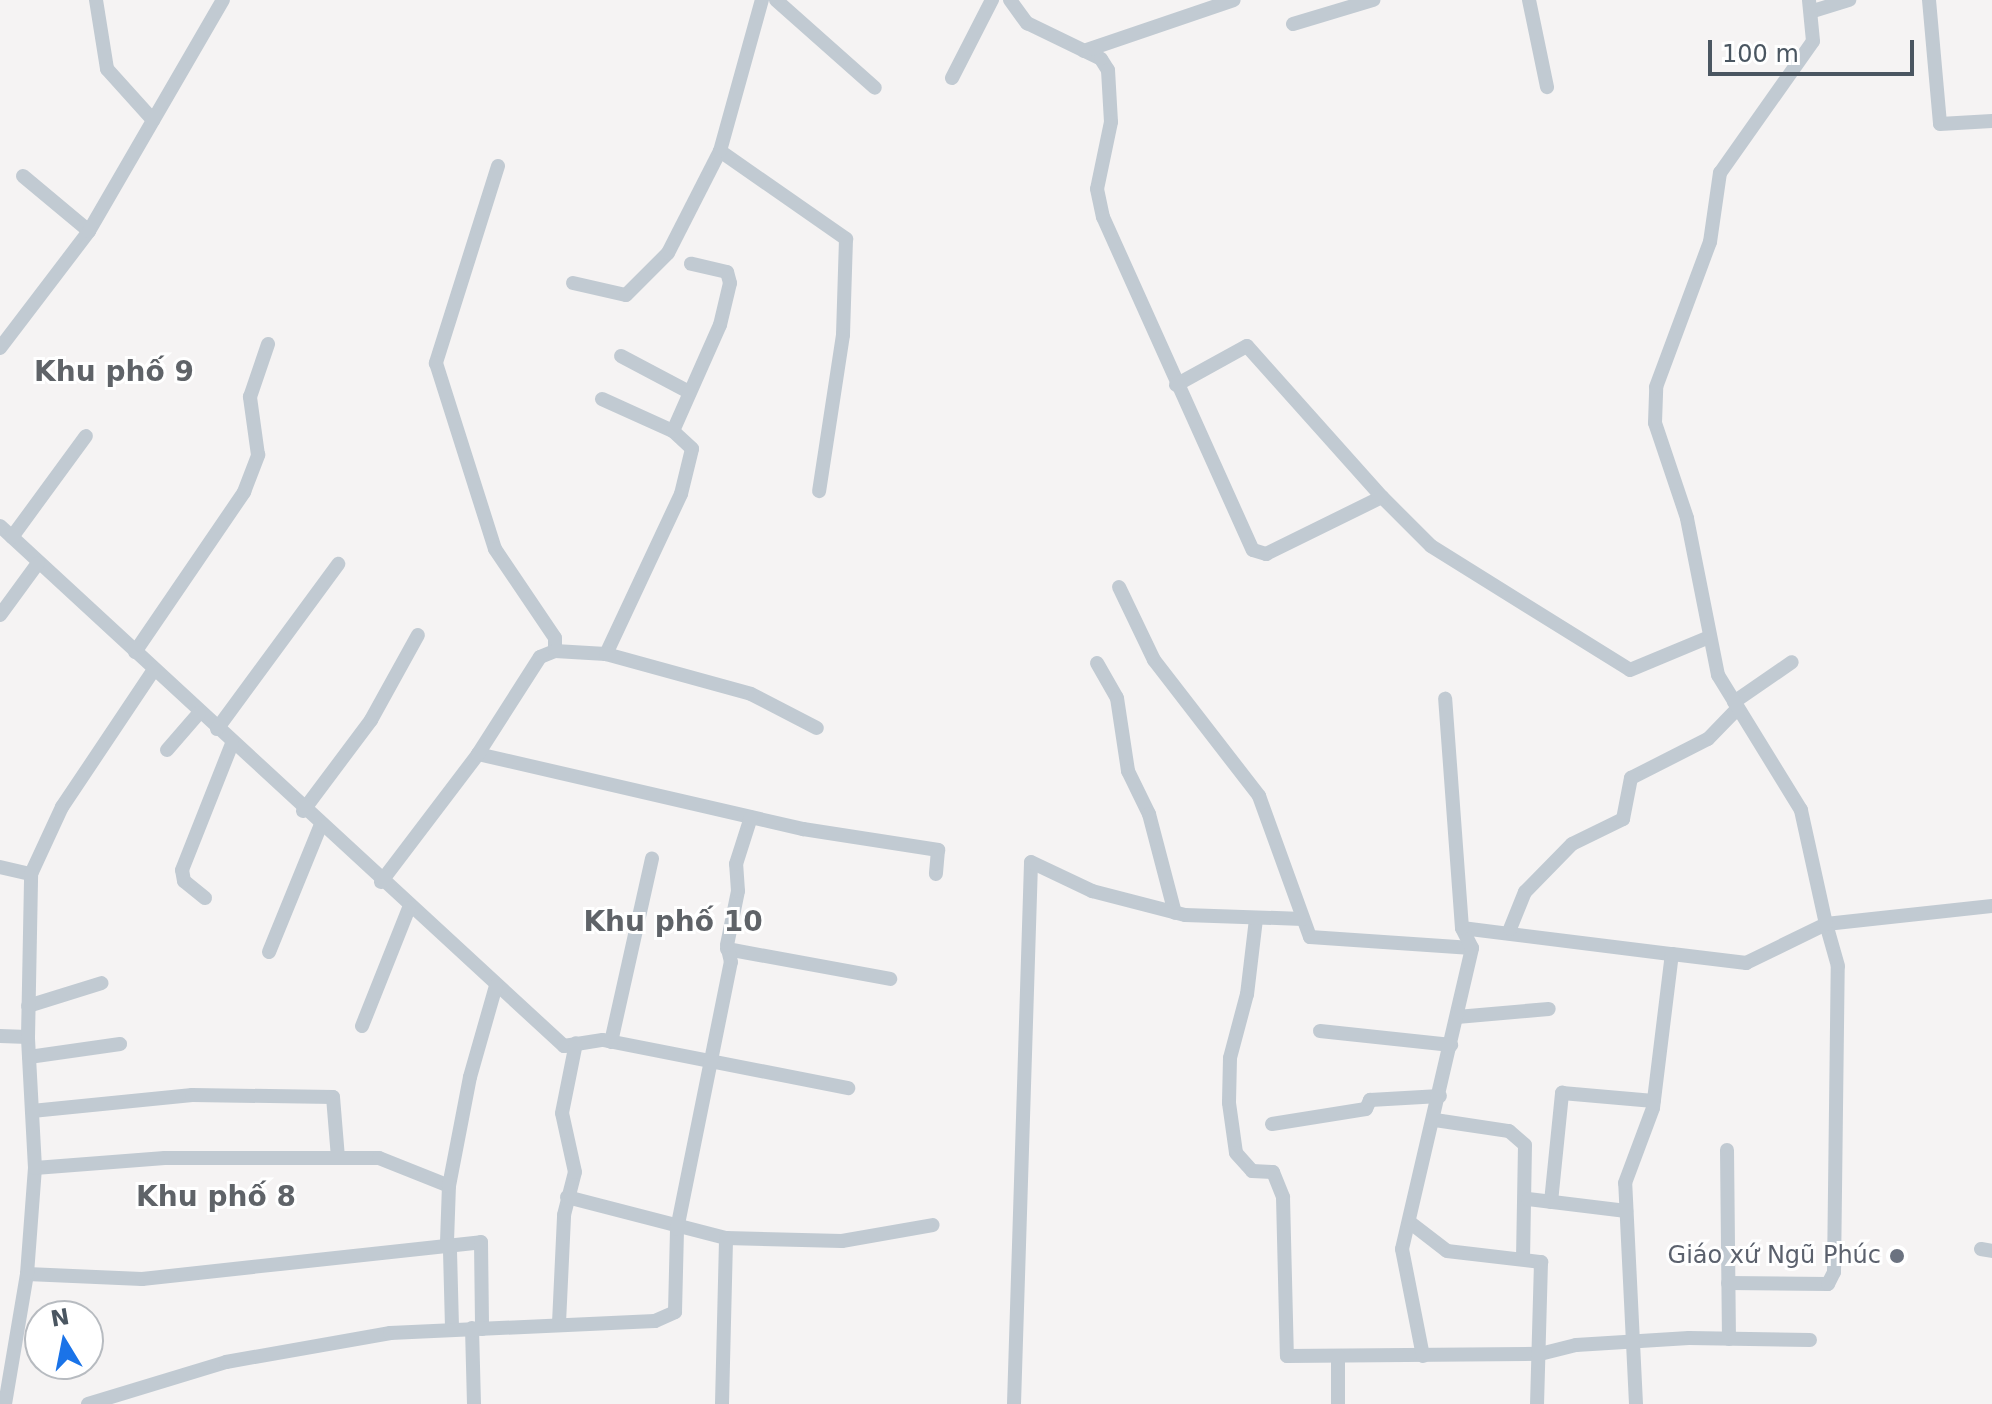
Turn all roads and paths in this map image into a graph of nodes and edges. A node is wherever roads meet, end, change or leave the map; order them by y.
1 (96, 0) edge
2 (223, 0) edge
3 (762, 0) edge
4 (776, 0) edge
5 (992, 0) edge
6 (1010, 0) edge
7 (1373, 0) edge
8 (1529, 0) edge
9 (1849, 0) edge
10 (1929, 0) edge
11 (1224, 2) edge
12 (1811, 6) edge
13 (1293, 24) dead end
14 (1084, 51) junction
15 (952, 78) dead end
16 (1547, 87) dead end
17 (875, 88) dead end
18 (153, 120) junction
19 (1992, 121) edge
20 (720, 151) junction
21 (498, 166) dead end
22 (23, 176) dead end
23 (89, 231) junction
24 (691, 264) dead end
25 (573, 283) dead end
26 (268, 344) dead end
27 (0, 348) edge
28 (621, 356) dead end
29 (1176, 385) junction
30 (689, 392) junction
31 (602, 399) dead end
32 (673, 431) junction
33 (86, 436) dead end
34 (819, 491) dead end
35 (1382, 497) junction
36 (0, 526) edge
37 (12, 537) junction
38 (38, 563) junction
39 (338, 564) dead end
40 (1119, 587) dead end
41 (0, 615) edge
42 (418, 635) dead end
43 (1707, 638) junction
44 (555, 651) junction
45 (135, 652) junction
46 (606, 654) junction
47 (1792, 662) dead end
48 (1097, 663) dead end
49 (153, 671) junction
50 (1445, 699) dead end
51 (1736, 705) junction
52 (199, 713) junction
53 (817, 728) dead end
54 (217, 729) junction
55 (232, 744) junction
56 (167, 750) dead end
57 (478, 754) junction
58 (303, 811) junction
59 (751, 817) junction
60 (320, 827) junction
61 (652, 859) dead end
62 (0, 867) edge
63 (31, 874) junction
64 (936, 874) dead end
65 (381, 882) junction
66 (205, 898) dead end
67 (1992, 906) edge
68 (409, 908) junction
69 (1175, 913) junction
70 (1256, 919) junction
71 (1303, 919) junction
72 (1826, 924) junction
73 (1462, 928) junction
74 (1510, 929) junction
75 (1472, 948) junction
76 (727, 949) junction
77 (269, 952) dead end
78 (1672, 954) junction
79 (890, 979) dead end
80 (102, 983) dead end
81 (496, 986) junction
82 (28, 1006) junction
83 (1549, 1009) dead end
84 (1457, 1017) junction
85 (362, 1026) dead end
86 (1320, 1031) dead end
87 (0, 1036) edge
88 (28, 1037) junction
89 (611, 1042) junction
90 (576, 1043) junction
91 (120, 1044) dead end
92 (1451, 1045) junction
93 (29, 1057) junction
94 (708, 1062) junction
95 (848, 1088) dead end
96 (1440, 1096) junction
97 (1654, 1101) junction
98 (32, 1111) junction
99 (1435, 1120) junction
100 (1272, 1124) dead end
101 (1727, 1150) dead end
102 (338, 1158) junction
103 (35, 1168) junction
104 (1529, 1170) junction
105 (1553, 1172) junction
106 (449, 1186) junction
107 (567, 1197) junction
108 (1528, 1199) junction
109 (1551, 1202) junction
110 (1626, 1211) junction
111 (1412, 1224) junction
112 (933, 1225) dead end
113 (677, 1229) junction
114 (726, 1238) junction
115 (449, 1247) junction
116 (1523, 1257) junction
117 (27, 1274) junction
118 (1728, 1283) junction
119 (559, 1323) junction
120 (452, 1328) junction
121 (477, 1329) junction
122 (1729, 1339) junction
123 (1810, 1340) dead end
124 (1632, 1342) junction
125 (1540, 1354) junction
126 (1338, 1356) junction
127 (1423, 1356) junction
128 (5, 1404) edge
129 (88, 1404) edge
130 (474, 1404) edge
131 (722, 1404) edge
132 (1014, 1404) edge
133 (1338, 1404) edge
134 (1537, 1404) edge
135 (1636, 1404) edge

1 - 18 street
2 - 18 street
3 - 20 street
4 - 17 street
5 - 15 street
6 - 14 street
7 - 13 street
8 - 16 street
9 - 12 street
10 - 19 street
11 - 14 street
12 - 43 street
14 - 29 street
18 - 23 street
20 - 25 street
20 - 34 street
21 - 44 street
22 - 23 street
23 - 27 street
24 - 30 street
26 - 45 street
28 - 30 street
29 - 35 street
29 - 35 street
30 - 32 street
31 - 32 street
32 - 46 street
33 - 37 street
35 - 43 street
36 - 37 street
37 - 38 street
38 - 41 street
38 - 45 street
39 - 54 street
40 - 71 street
42 - 58 street
43 - 51 street
44 - 46 street
44 - 57 street
45 - 49 street
46 - 53 street
47 - 51 street
48 - 69 street
49 - 52 street
49 - 63 street
50 - 73 street
51 - 72 street
51 - 74 street
52 - 54 street
52 - 56 street
54 - 55 street
55 - 58 street
55 - 66 street
57 - 59 street
57 - 65 street
58 - 60 street
59 - 64 street
59 - 76 street
60 - 65 street
60 - 77 street
61 - 89 street
62 - 63 street
63 - 82 street
65 - 68 street
67 - 72 street
68 - 81 street
68 - 85 street
69 - 70 street
69 - 132 street
70 - 71 street
70 - 126 street
71 - 75 street
72 - 78 street
72 - 118 street
73 - 74 street
73 - 75 street
74 - 78 street
75 - 84 street
76 - 79 street
76 - 94 street
78 - 97 street
80 - 82 street
81 - 90 street
81 - 106 street
82 - 88 street
83 - 84 street
84 - 92 street
86 - 92 street
87 - 88 street
88 - 93 street
89 - 90 street
89 - 94 street
90 - 107 street
91 - 93 street
92 - 96 street
93 - 98 street
94 - 95 street
94 - 113 street
96 - 99 street
96 - 100 street
97 - 105 street
97 - 110 street
98 - 102 street
98 - 103 street
99 - 104 street
99 - 111 street
101 - 118 street
102 - 103 street
102 - 106 street
103 - 117 street
104 - 105 street
104 - 108 street
105 - 109 street
106 - 115 street
107 - 113 street
107 - 119 street
108 - 109 street
108 - 116 street
109 - 110 street
110 - 124 street
111 - 116 street
111 - 127 street
112 - 114 street
113 - 114 street
113 - 119 street
114 - 131 street
115 - 117 street
115 - 120 street
115 - 121 street
116 - 125 street
117 - 128 street
118 - 122 street
119 - 121 street
120 - 121 street
120 - 129 street
121 - 130 street
122 - 123 street
122 - 124 street
124 - 125 street
124 - 135 street
125 - 127 street
125 - 134 street
126 - 127 street
126 - 133 street

